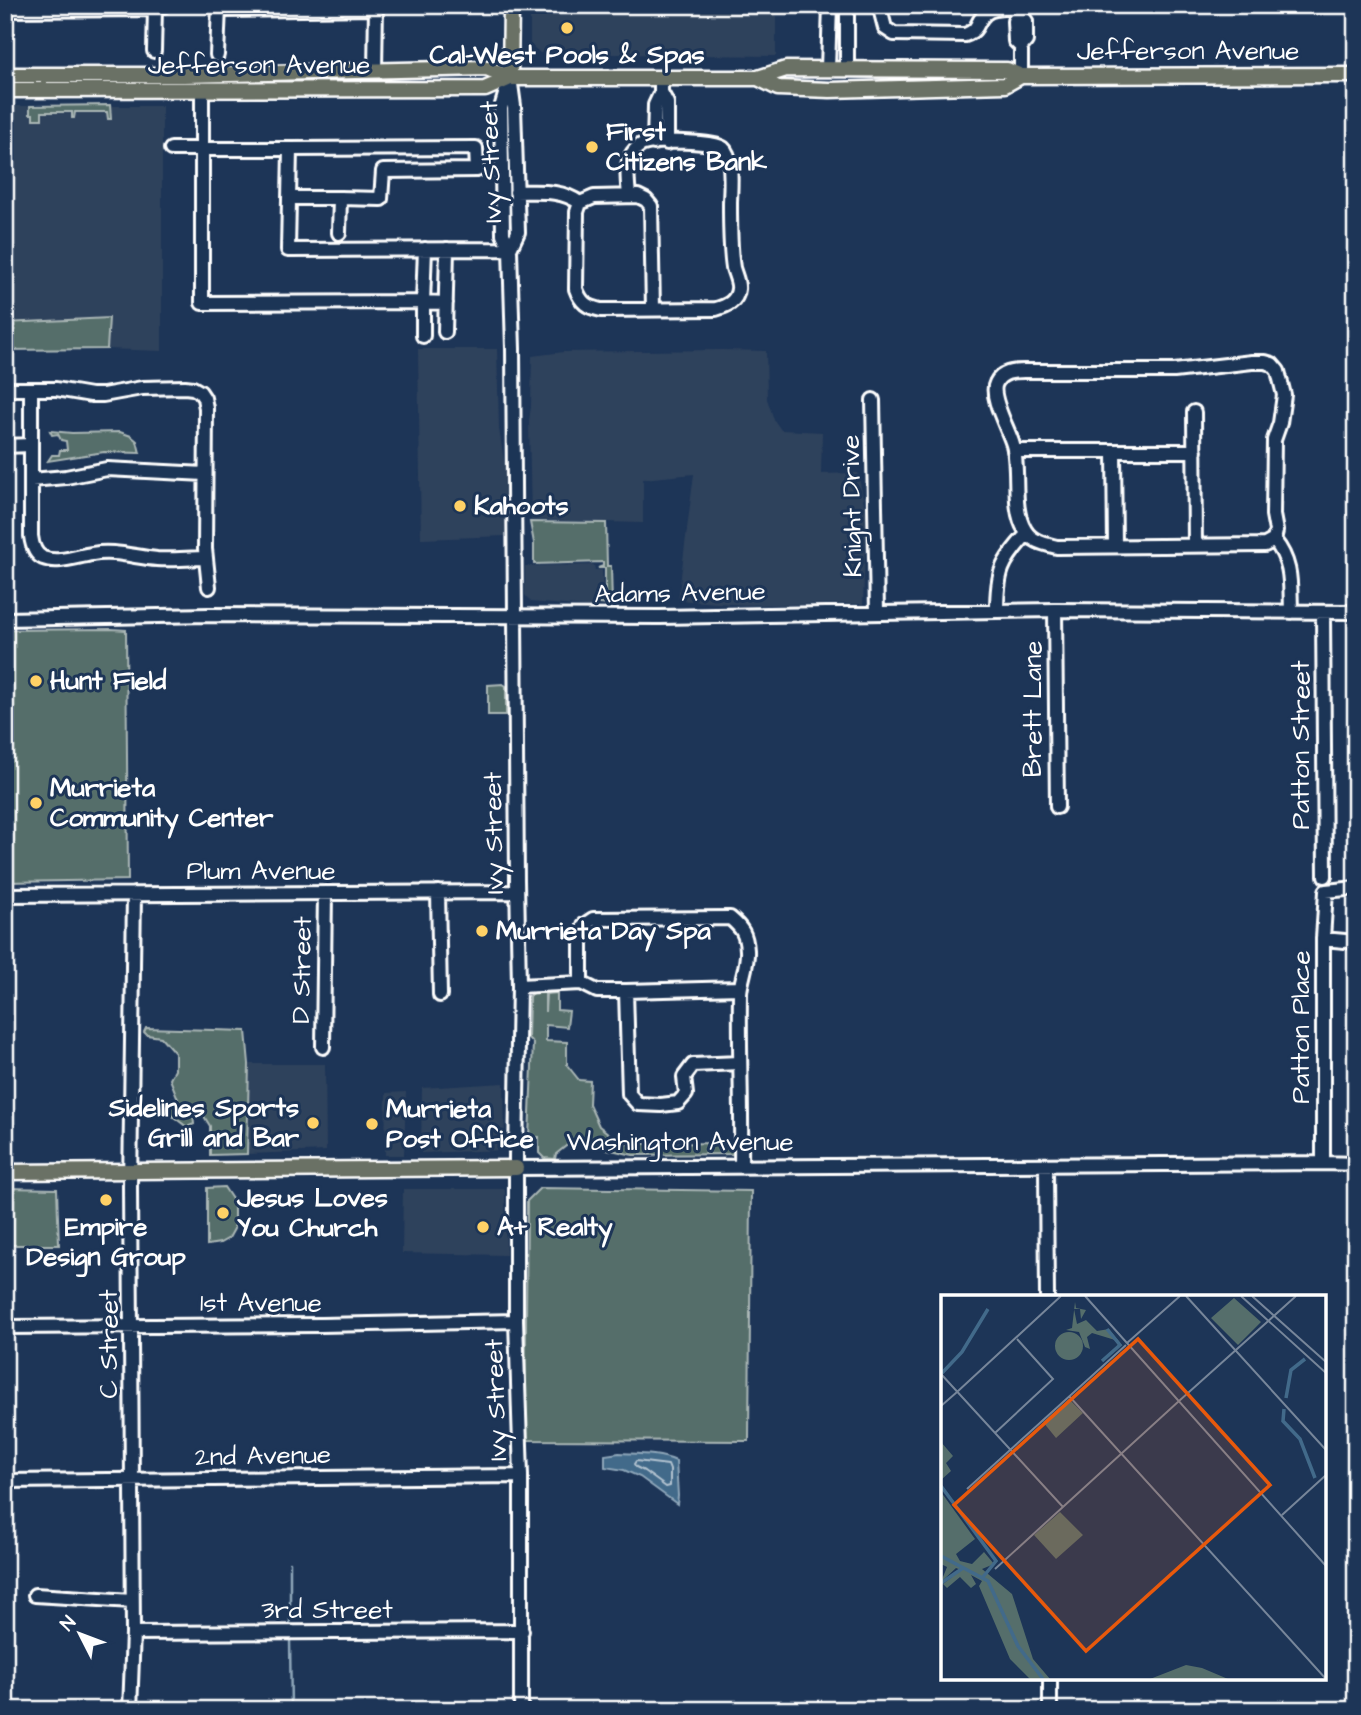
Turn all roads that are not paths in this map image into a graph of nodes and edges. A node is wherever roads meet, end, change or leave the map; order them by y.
1 (511, 5) edge
2 (830, 5) edge
3 (848, 5) edge
4 (879, 5) edge
5 (215, 6) edge
6 (103, 7) edge
7 (160, 7) edge
8 (278, 7) edge
9 (349, 7) edge
10 (376, 7) edge
11 (1020, 9) edge
12 (5, 10) edge
13 (847, 25) junction
14 (830, 26) junction
15 (154, 51) dead end
16 (217, 55) dead end
17 (828, 69) junction
18 (847, 69) junction
19 (888, 69) junction
20 (375, 71) junction
21 (5, 75) edge
22 (183, 75) junction
23 (1356, 75) edge
24 (1021, 76) junction
25 (510, 78) junction
26 (758, 79) junction
27 (661, 85) junction
28 (153, 89) junction
29 (202, 89) junction
30 (5, 90) edge
31 (830, 90) junction
32 (661, 143) junction
33 (171, 149) dead end
34 (201, 149) junction
35 (290, 149) junction
36 (516, 192) junction
37 (629, 196) junction
38 (289, 198) junction
39 (340, 198) junction
40 (580, 203) junction
41 (339, 233) dead end
42 (425, 249) junction
43 (447, 249) junction
44 (510, 249) junction
45 (423, 302) junction
46 (446, 303) junction
47 (653, 309) junction
48 (445, 332) dead end
49 (423, 336) dead end
50 (5, 388) edge
51 (31, 389) junction
52 (873, 400) dead end
53 (1194, 412) dead end
54 (31, 445) junction
55 (5, 446) edge
56 (1114, 451) junction
57 (1195, 451) junction
58 (1014, 452) junction
59 (205, 474) junction
60 (31, 480) junction
61 (1027, 534) junction
62 (1274, 540) junction
63 (1115, 546) junction
64 (1195, 546) junction
65 (206, 558) junction
66 (209, 587) dead end
67 (1055, 610) junction
68 (997, 611) junction
69 (877, 612) junction
70 (1291, 612) junction
71 (1323, 612) junction
72 (1356, 612) edge
73 (515, 617) junction
74 (5, 619) edge
75 (1057, 807) dead end
76 (1325, 877) dead end
77 (1356, 888) edge
78 (438, 892) junction
79 (517, 892) junction
80 (326, 893) junction
81 (134, 894) junction
82 (5, 895) edge
83 (1323, 939) junction
84 (1356, 942) edge
85 (581, 983) junction
86 (519, 986) junction
87 (740, 988) junction
88 (626, 991) junction
89 (440, 995) dead end
90 (323, 1047) dead end
91 (739, 1063) junction
92 (1324, 1163) junction
93 (1356, 1164) edge
94 (741, 1166) junction
95 (1046, 1167) junction
96 (516, 1168) junction
97 (131, 1171) junction
98 (5, 1172) edge
99 (1047, 1295) edge
100 (516, 1321) junction
101 (130, 1326) junction
102 (5, 1327) edge
103 (521, 1476) junction
104 (131, 1480) junction
105 (5, 1481) edge
106 (35, 1595) dead end
107 (132, 1601) junction
108 (522, 1632) junction
109 (133, 1633) junction
110 (1050, 1680) edge
111 (130, 1710) edge
112 (521, 1710) edge
113 (1050, 1710) edge

1 - 25 main road
2 - 14 street
3 - 13 street
4 - 11 street
5 - 8 street
5 - 16 street
6 - 7 street
6 - 12 street
7 - 15 street
8 - 9 street
9 - 10 street
10 - 20 street
11 - 24 street
13 - 14 street
13 - 18 street
14 - 17 street
17 - 18 main road, Jefferson Avenue
17 - 26 main road, Jefferson Avenue
18 - 19 main road, Jefferson Avenue
19 - 24 main road, Jefferson Avenue
19 - 31 main road
20 - 22 main road, Jefferson Avenue
20 - 25 main road, Jefferson Avenue
21 - 22 main road, Jefferson Avenue
22 - 28 main road
23 - 24 main road, Jefferson Avenue
24 - 31 main road, Jefferson Avenue
25 - 27 main road, Jefferson Avenue
25 - 29 main road, Jefferson Avenue
25 - 36 street, Ivy Street
25 - 44 street, Ivy Street
26 - 27 main road, Jefferson Avenue
26 - 31 main road, Jefferson Avenue
27 - 32 street
28 - 29 main road, Jefferson Avenue
28 - 30 main road, Jefferson Avenue
29 - 34 street
32 - 37 street
32 - 47 street
33 - 34 street
34 - 35 street
34 - 45 street
35 - 38 street
35 - 39 street
36 - 40 street
36 - 44 street, Ivy Street
37 - 40 street
37 - 47 street
38 - 39 street
38 - 42 street
39 - 41 street
40 - 47 street
42 - 43 street
42 - 45 street
43 - 44 street
43 - 46 street
44 - 73 street, Ivy Street
45 - 46 street
45 - 49 street
46 - 48 street
50 - 51 street
51 - 54 street
51 - 59 street
52 - 69 street, Knight Drive
53 - 57 street
54 - 55 street
54 - 60 street
56 - 57 street
56 - 58 street
56 - 63 street
57 - 64 street
58 - 61 street
58 - 62 street
59 - 60 street
59 - 65 street
60 - 65 street
61 - 63 street
61 - 68 street
62 - 64 street
62 - 70 street
63 - 64 street
65 - 66 street
67 - 68 street, Adams Avenue
67 - 70 street, Adams Avenue
67 - 75 street, Brett Lane
68 - 69 street, Adams Avenue
69 - 73 street, Adams Avenue
70 - 71 street, Adams Avenue
71 - 72 street, Adams Avenue
71 - 76 street, Patton Street
73 - 74 street, Adams Avenue
73 - 79 street, Ivy Street
77 - 83 street, Patton Place
78 - 79 street, Plum Avenue
78 - 80 street, Plum Avenue
78 - 89 street
79 - 86 street, Ivy Street
80 - 81 street, Plum Avenue
80 - 90 street, D Street
81 - 82 street, Plum Avenue
81 - 97 street, C Street
83 - 84 street
83 - 92 street, Patton Place
85 - 86 street
85 - 87 street
85 - 88 street
86 - 96 street, Ivy Street
87 - 88 street
87 - 91 street
88 - 91 street
91 - 94 street
92 - 93 street, Washington Avenue
92 - 95 street, Washington Avenue
94 - 95 street, Washington Avenue
94 - 96 street, Washington Avenue
95 - 99 street
96 - 97 main road, Washington Avenue
96 - 100 street, Ivy Street
97 - 98 main road, Washington Avenue
97 - 101 street, C Street
100 - 101 street, 1st Avenue
100 - 103 street, Ivy Street
101 - 102 street, 1st Avenue
101 - 104 street, C Street
103 - 104 street, 2nd Avenue
103 - 108 street, Ivy Street
104 - 105 street, 2nd Avenue
104 - 107 street, C Street
106 - 107 street
107 - 109 street, C Street
108 - 109 street, 3rd Street
108 - 112 street, Ivy Street
109 - 111 street, C Street
110 - 113 street

